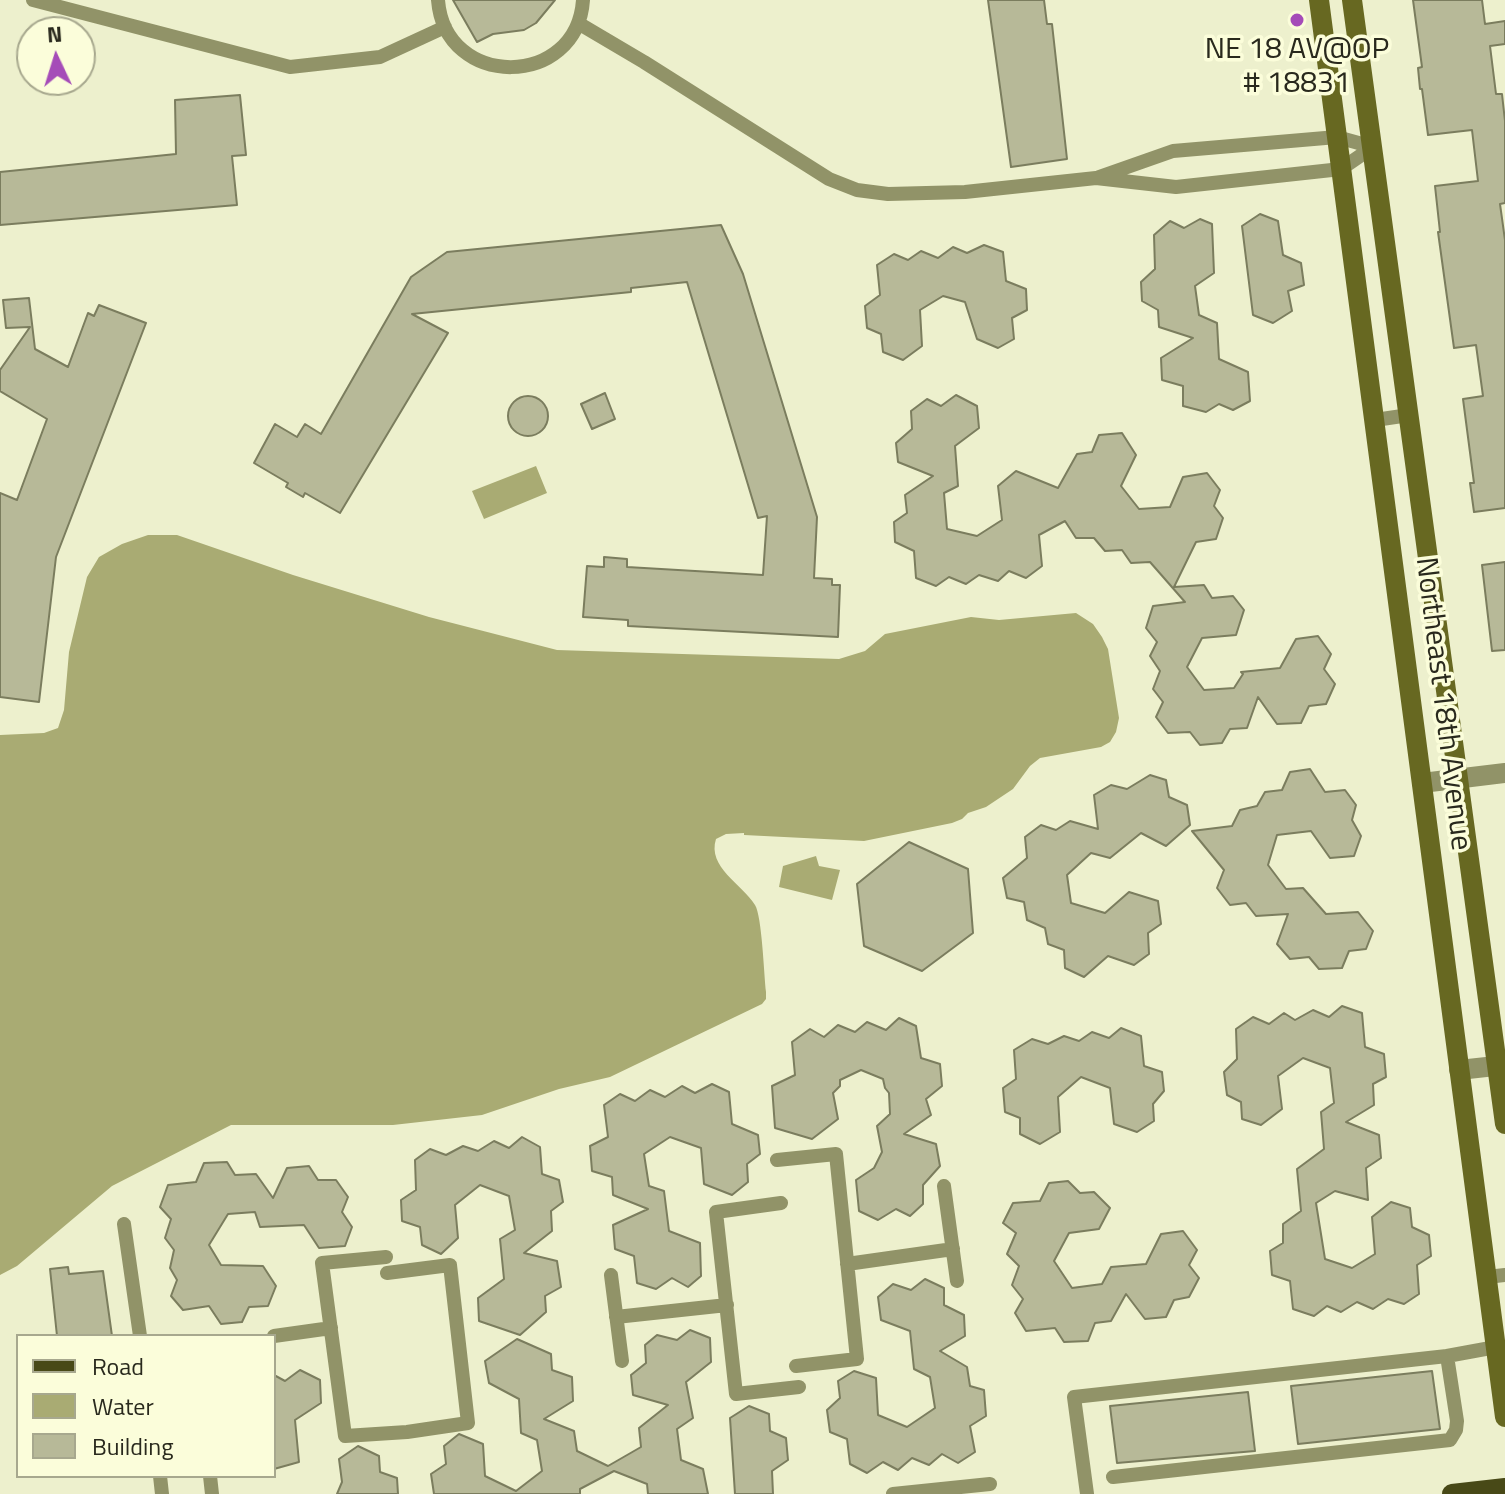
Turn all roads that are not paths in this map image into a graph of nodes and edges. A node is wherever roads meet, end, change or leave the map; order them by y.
1 (33, 0) edge
2 (438, 0) edge
3 (583, 0) edge
4 (1319, 0) edge
5 (1352, 0) edge
6 (578, 23) junction
7 (445, 27) junction
8 (1337, 137) junction
9 (1373, 147) junction
10 (1341, 169) junction
11 (1096, 178) junction
12 (1409, 415) junction
13 (1375, 420) junction
14 (1505, 773) edge
15 (1459, 778) junction
16 (1422, 783) junction
17 (1501, 1065) edge
18 (1459, 1070) junction
19 (1505, 1124) edge
20 (777, 1160) dead end
21 (944, 1186) dead end
22 (781, 1203) dead end
23 (124, 1224) dead end
24 (953, 1249) junction
25 (386, 1257) dead end
26 (847, 1264) junction
27 (387, 1273) dead end
28 (611, 1275) dead end
29 (1496, 1276) edge
30 (957, 1281) dead end
31 (727, 1305) junction
32 (616, 1317) junction
33 (331, 1328) junction
34 (140, 1334) edge
35 (276, 1336) edge
36 (1496, 1347) junction
37 (1447, 1356) junction
38 (622, 1361) dead end
39 (796, 1366) dead end
40 (799, 1387) dead end
41 (1505, 1417) edge
42 (1113, 1477) dead end
43 (990, 1484) dead end
44 (1505, 1488) edge
45 (893, 1494) edge
46 (1087, 1494) edge
47 (1452, 1494) edge

1 - 7 lane
2 - 7 lane
3 - 6 lane
4 - 8 street, Northeast 18th Avenue
5 - 9 street, Northeast 18th Avenue
6 - 7 lane
6 - 11 lane
8 - 9 lane
8 - 10 street, Northeast 18th Avenue
8 - 11 lane
9 - 10 lane
9 - 12 street, Northeast 18th Avenue
10 - 11 lane
10 - 13 street, Northeast 18th Avenue
12 - 13 lane
12 - 15 street, Northeast 18th Avenue
13 - 16 street, Northeast 18th Avenue
14 - 15 street
15 - 16 street
15 - 17 street, Northeast 18th Avenue
16 - 18 street, Northeast 18th Avenue
17 - 18 street
17 - 19 street, Northeast 18th Avenue
18 - 29 street, Northeast 18th Avenue
20 - 26 lane
21 - 24 lane
22 - 31 lane
23 - 34 lane
24 - 26 lane
24 - 30 lane
25 - 33 lane
26 - 39 lane
27 - 33 lane
28 - 32 lane
29 - 36 street, Northeast 18th Avenue
31 - 32 lane
31 - 40 lane
32 - 38 lane
33 - 35 lane
36 - 37 lane
36 - 41 street, Northeast 18th Avenue
37 - 42 lane
37 - 46 lane
43 - 45 lane
44 - 47 main road

